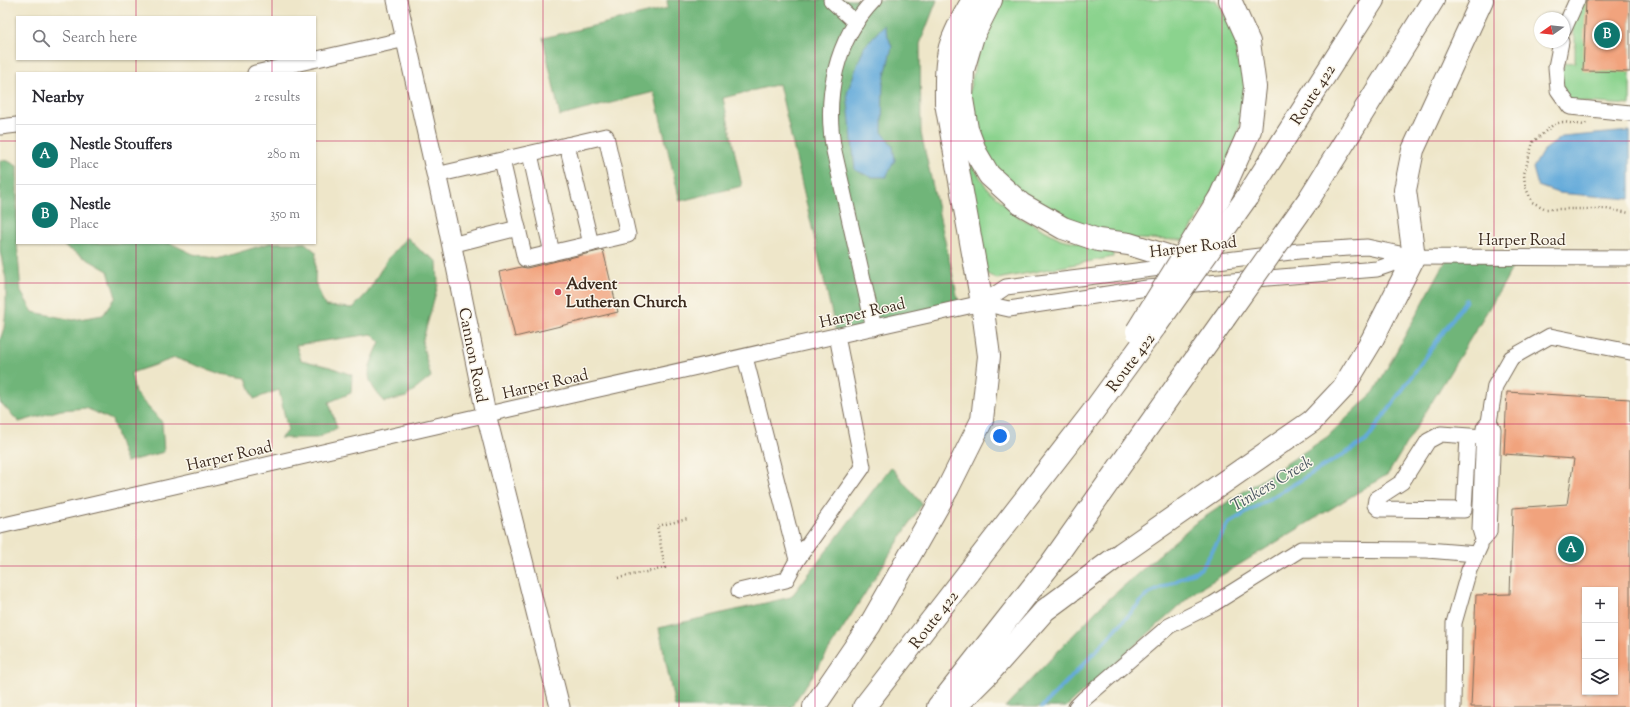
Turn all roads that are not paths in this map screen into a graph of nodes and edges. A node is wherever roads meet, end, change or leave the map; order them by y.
1 (397, 0) edge
2 (831, 0) edge
3 (874, 0) edge
4 (973, 0) edge
5 (991, 0) edge
6 (1230, 0) edge
7 (1373, 0) edge
8 (1433, 0) edge
9 (1482, 0) edge
10 (1577, 0) edge
11 (1570, 16) edge
12 (856, 23) junction
13 (406, 39) junction
14 (1560, 48) edge
15 (316, 59) edge
16 (313, 60) edge
17 (259, 72) edge
18 (1630, 113) edge
19 (16, 125) edge
20 (0, 127) edge
21 (567, 145) junction
22 (530, 154) junction
23 (502, 160) junction
24 (436, 175) junction
25 (518, 228) junction
26 (591, 244) junction
27 (451, 245) junction
28 (552, 253) junction
29 (1414, 257) junction
30 (1630, 258) edge
31 (1193, 264) junction
32 (982, 303) junction
33 (874, 328) junction
34 (1146, 329) junction
35 (837, 336) junction
36 (1630, 352) edge
37 (745, 357) junction
38 (486, 414) junction
39 (1490, 422) junction
40 (1468, 436) junction
41 (1484, 438) junction
42 (0, 526) edge
43 (1483, 539) junction
44 (1476, 554) junction
45 (797, 560) junction
46 (739, 591) dead end
47 (560, 707) edge
48 (814, 707) edge
49 (864, 707) edge
50 (938, 707) edge
51 (955, 707) edge
52 (1076, 707) edge
53 (1453, 707) edge

1 - 13 main road, Cannon Road
2 - 12 street
3 - 12 street
4 - 32 highway
5 - 31 highway
6 - 34 highway, bridge
7 - 34 highway, Route 422, bridge
8 - 50 highway, bridge
9 - 29 highway
10 - 11 street
12 - 33 street
13 - 15 street
13 - 24 main road, Cannon Road
14 - 18 street
16 - 17 street
19 - 20 street
21 - 22 street
21 - 26 street
21 - 26 street
22 - 23 street
22 - 28 street
23 - 24 street
23 - 25 street
24 - 27 main road, Cannon Road
25 - 27 street
25 - 28 street
26 - 28 street
27 - 38 main road, Cannon Road
29 - 30 street, Harper Road
29 - 31 street, Harper Road
29 - 32 street, Harper Road
29 - 51 highway
31 - 32 street, Harper Road
32 - 33 street, Harper Road
32 - 48 highway
33 - 35 street, Harper Road
34 - 49 highway, Route 422
35 - 37 street, Harper Road
35 - 45 street
36 - 39 street
37 - 38 street, Harper Road
37 - 45 street
38 - 42 street, Harper Road
38 - 47 main road, Cannon Road
39 - 41 street
39 - 43 street
40 - 40 street
40 - 41 street
41 - 43 street
43 - 44 street
44 - 52 street
44 - 53 street
45 - 46 street

